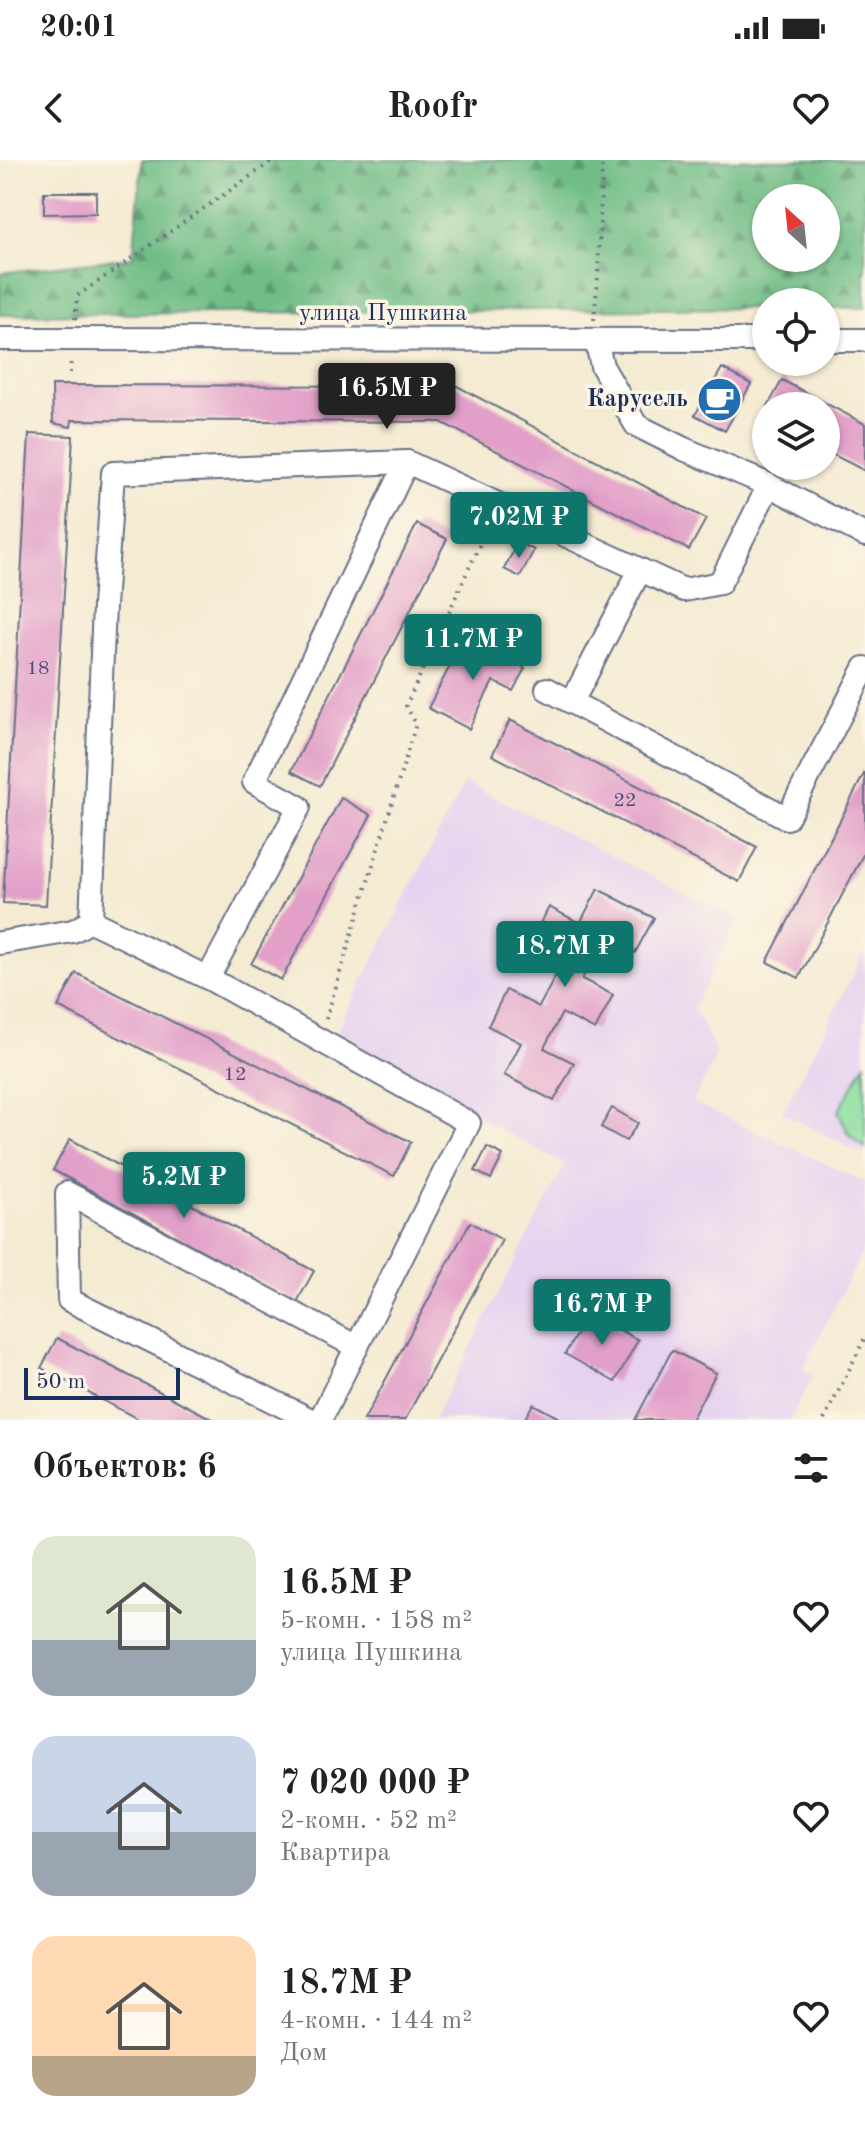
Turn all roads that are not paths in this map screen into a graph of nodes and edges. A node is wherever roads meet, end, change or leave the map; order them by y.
1 (0, 339) edge
2 (594, 340) junction
3 (752, 340) edge
4 (840, 340) edge
5 (865, 340) edge
6 (407, 462) junction
7 (769, 485) junction
8 (865, 535) edge
9 (640, 570) junction
10 (865, 668) edge
11 (547, 689) dead end
12 (572, 702) junction
13 (91, 921) junction
14 (0, 943) edge
15 (208, 978) junction
16 (357, 1347) junction
17 (311, 1420) edge
18 (320, 1420) edge

1 - 2 street, улица Пушкина
2 - 3 street, улица Пушкина
2 - 7 street
4 - 5 street
6 - 9 street
6 - 13 street
6 - 15 street
7 - 8 street
7 - 9 street
9 - 12 street
10 - 12 street
11 - 12 street
13 - 14 street
13 - 15 street
15 - 16 street
16 - 17 street
16 - 18 street

